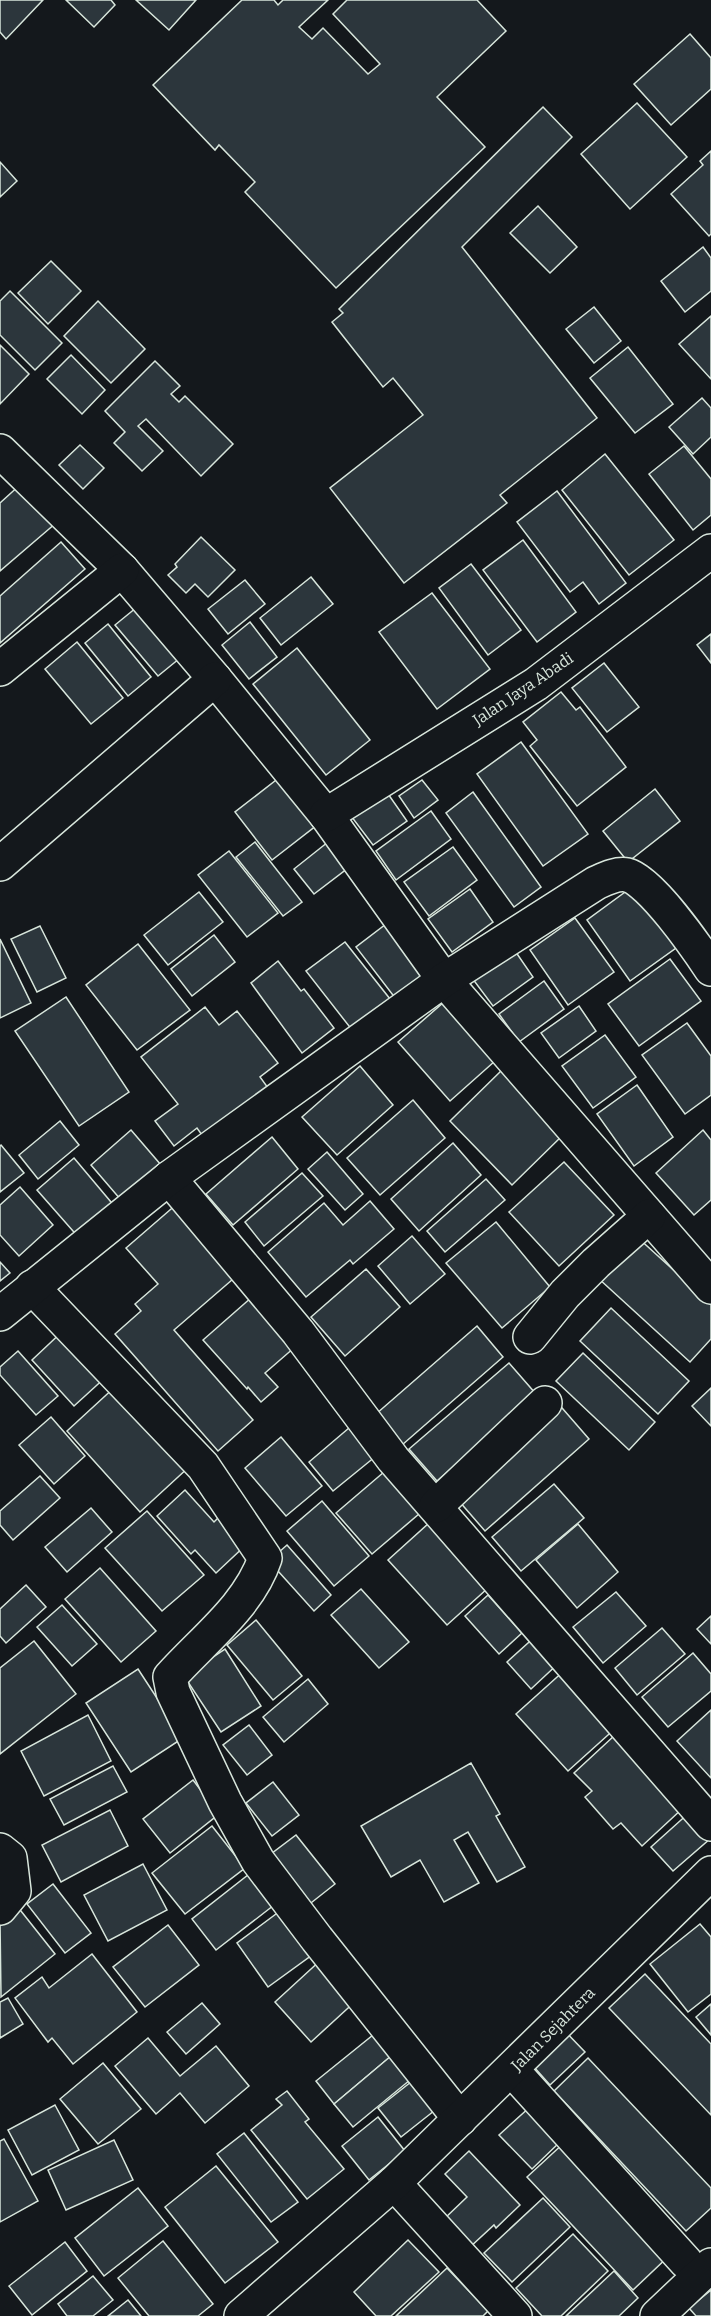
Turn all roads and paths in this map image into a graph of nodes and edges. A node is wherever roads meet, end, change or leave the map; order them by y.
1 (0, 451) edge
2 (711, 551) edge
3 (122, 570) junction
4 (0, 669) edge
5 (215, 679) junction
6 (326, 815) junction
7 (0, 864) edge
8 (711, 969) edge
9 (444, 980) junction
10 (170, 1178) junction
11 (649, 1216) junction
12 (32, 1287) junction
13 (711, 1287) edge
14 (0, 1314) edge
15 (530, 1337) dead end
16 (545, 1404) dead end
17 (436, 1506) junction
18 (711, 1824) edge
19 (0, 1850) edge
20 (711, 1873) edge
21 (0, 1908) edge
22 (512, 2070) junction
23 (460, 2119) junction
24 (394, 2183) junction
25 (698, 2264) edge
26 (241, 2316) edge
27 (515, 2316) edge
28 (657, 2316) edge

1 - 3 street
2 - 6 street, Jalan Jaya Abadi
3 - 4 street
3 - 5 street
5 - 6 street
5 - 7 street
6 - 9 street
8 - 9 street
9 - 10 street
9 - 11 street
10 - 12 street
10 - 17 street
11 - 13 street
11 - 15 street
12 - 14 street
12 - 23 street
16 - 17 street
17 - 18 street
19 - 21 street
20 - 22 street, Jalan Sejahtera
22 - 23 street, Jalan Sejahtera
22 - 25 street
23 - 24 street, Jalan Sejahtera
24 - 26 street, Jalan Sejahtera
24 - 27 street
25 - 28 street

